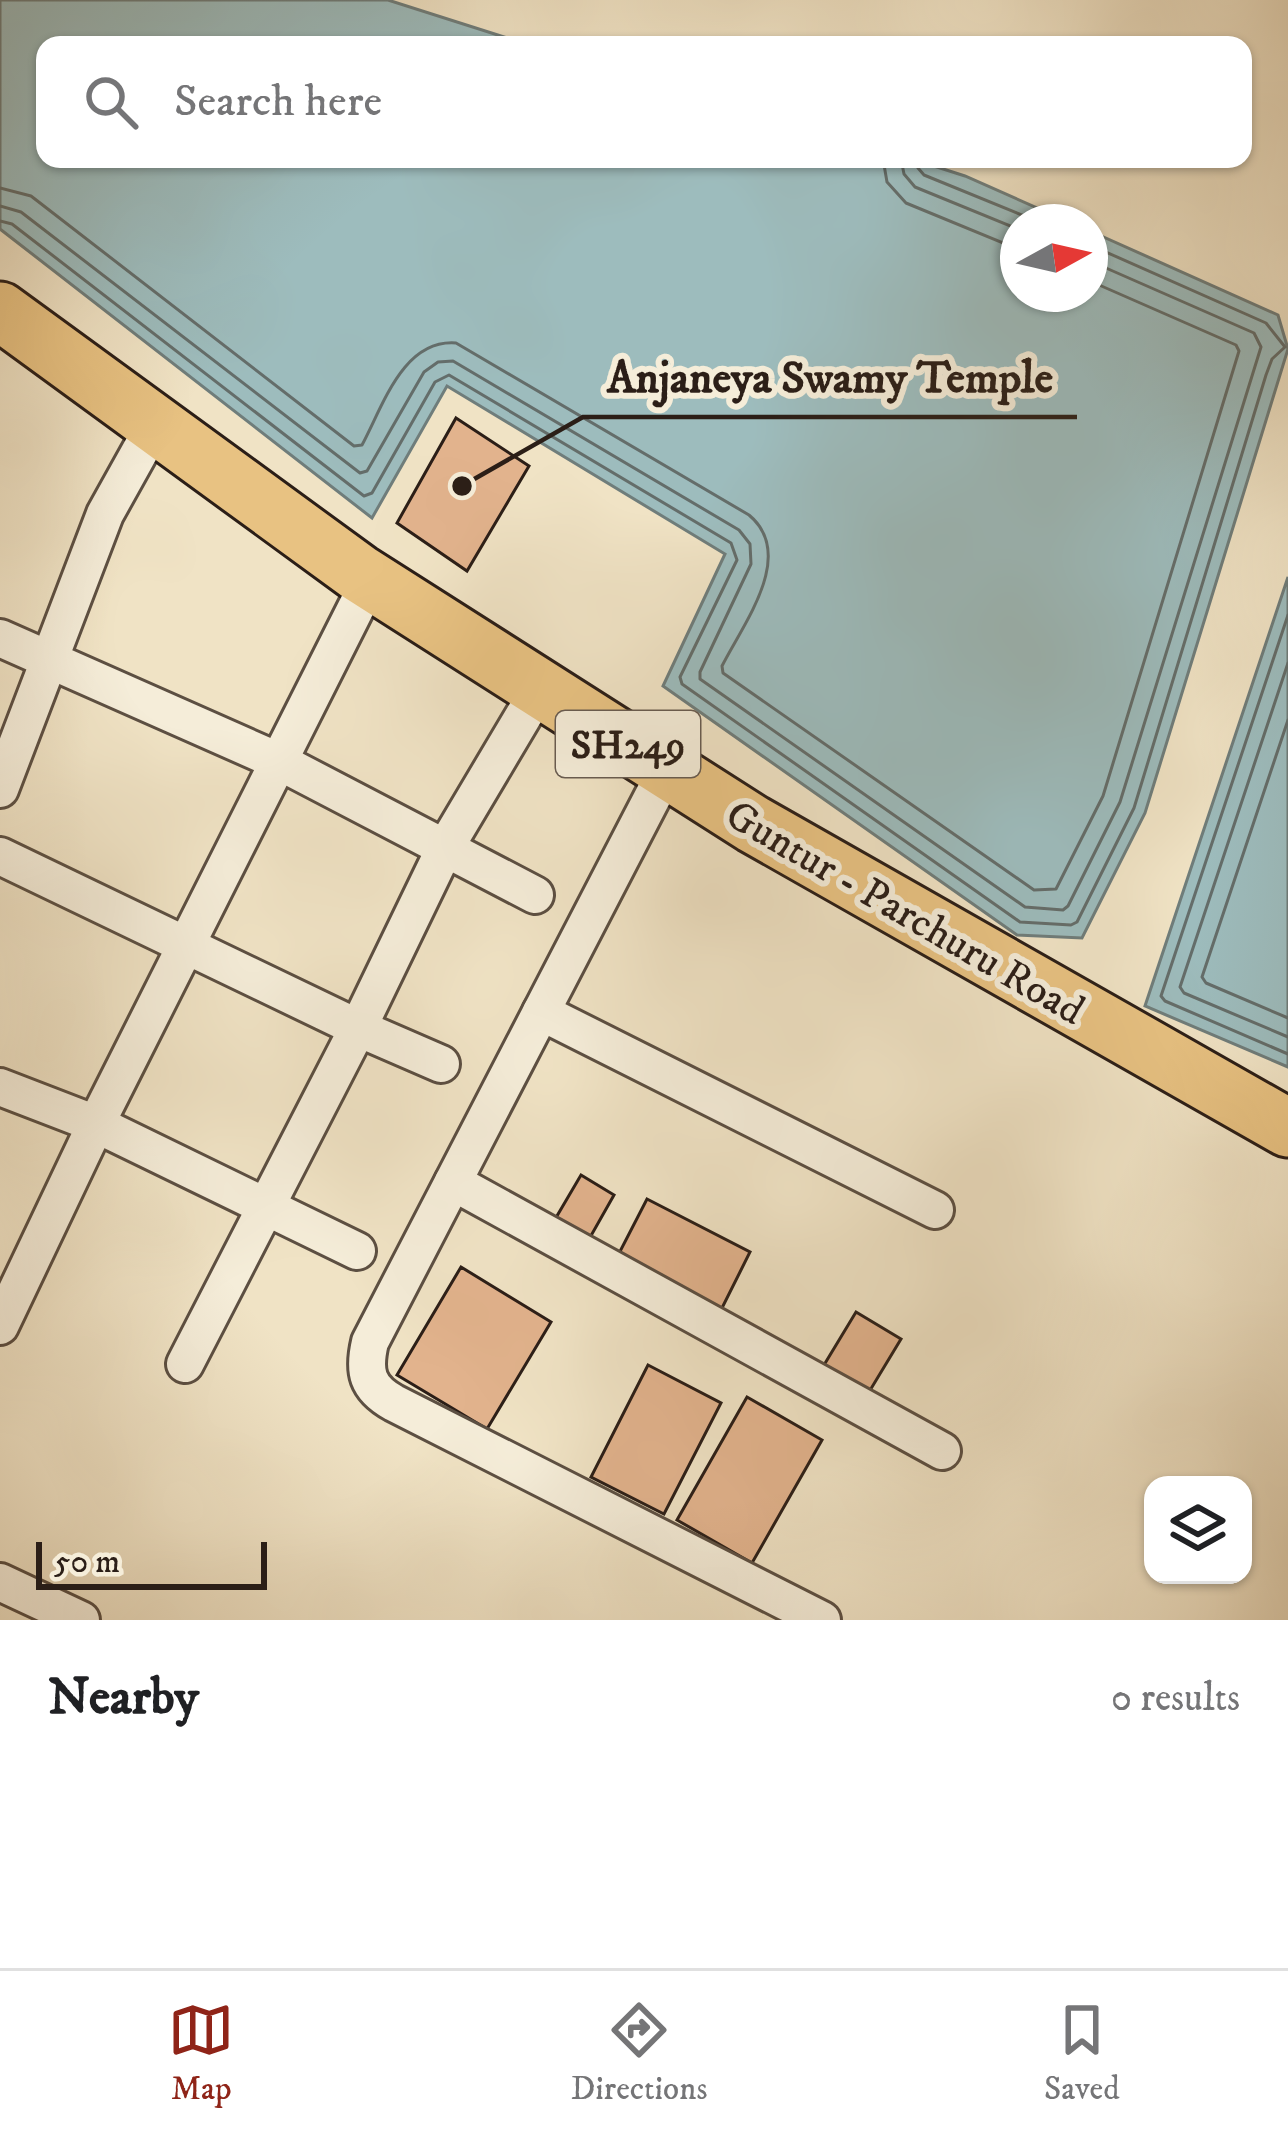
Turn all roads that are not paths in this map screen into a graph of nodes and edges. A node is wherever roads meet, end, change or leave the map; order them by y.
1 (6, 327) edge
2 (154, 426) junction
3 (370, 580) junction
4 (0, 638) edge
5 (50, 659) junction
6 (540, 688) junction
7 (278, 761) junction
8 (667, 769) junction
9 (0, 789) edge
10 (446, 848) junction
11 (0, 856) edge
12 (535, 895) dead end
13 (188, 946) junction
14 (542, 1012) junction
15 (358, 1028) junction
16 (441, 1064) dead end
17 (0, 1087) edge
18 (96, 1124) junction
19 (1288, 1128) edge
20 (453, 1182) junction
21 (264, 1206) junction
22 (935, 1210) dead end
23 (357, 1251) dead end
24 (4, 1308) edge
25 (185, 1364) dead end
26 (942, 1450) dead end
27 (0, 1582) edge
28 (81, 1620) edge
29 (822, 1620) edge

1 - 2 main road, Guntur - Parchuru Road / SH249
2 - 3 main road, Guntur - Parchuru Road / SH249
2 - 5 street
3 - 6 main road, Guntur - Parchuru Road / SH249
3 - 7 street
4 - 5 street
5 - 7 street
5 - 9 street
6 - 8 main road, Guntur - Parchuru Road / SH249
6 - 10 street
7 - 10 street
7 - 13 street
8 - 14 street
8 - 19 main road, Guntur - Parchuru Road / SH249
10 - 12 street
10 - 15 street
11 - 13 street
13 - 15 street
13 - 18 street
14 - 20 street
14 - 22 street
15 - 16 street
15 - 21 street
17 - 18 street
18 - 21 street
18 - 24 street
20 - 26 street
20 - 29 street
21 - 23 street
21 - 25 street
27 - 28 street

